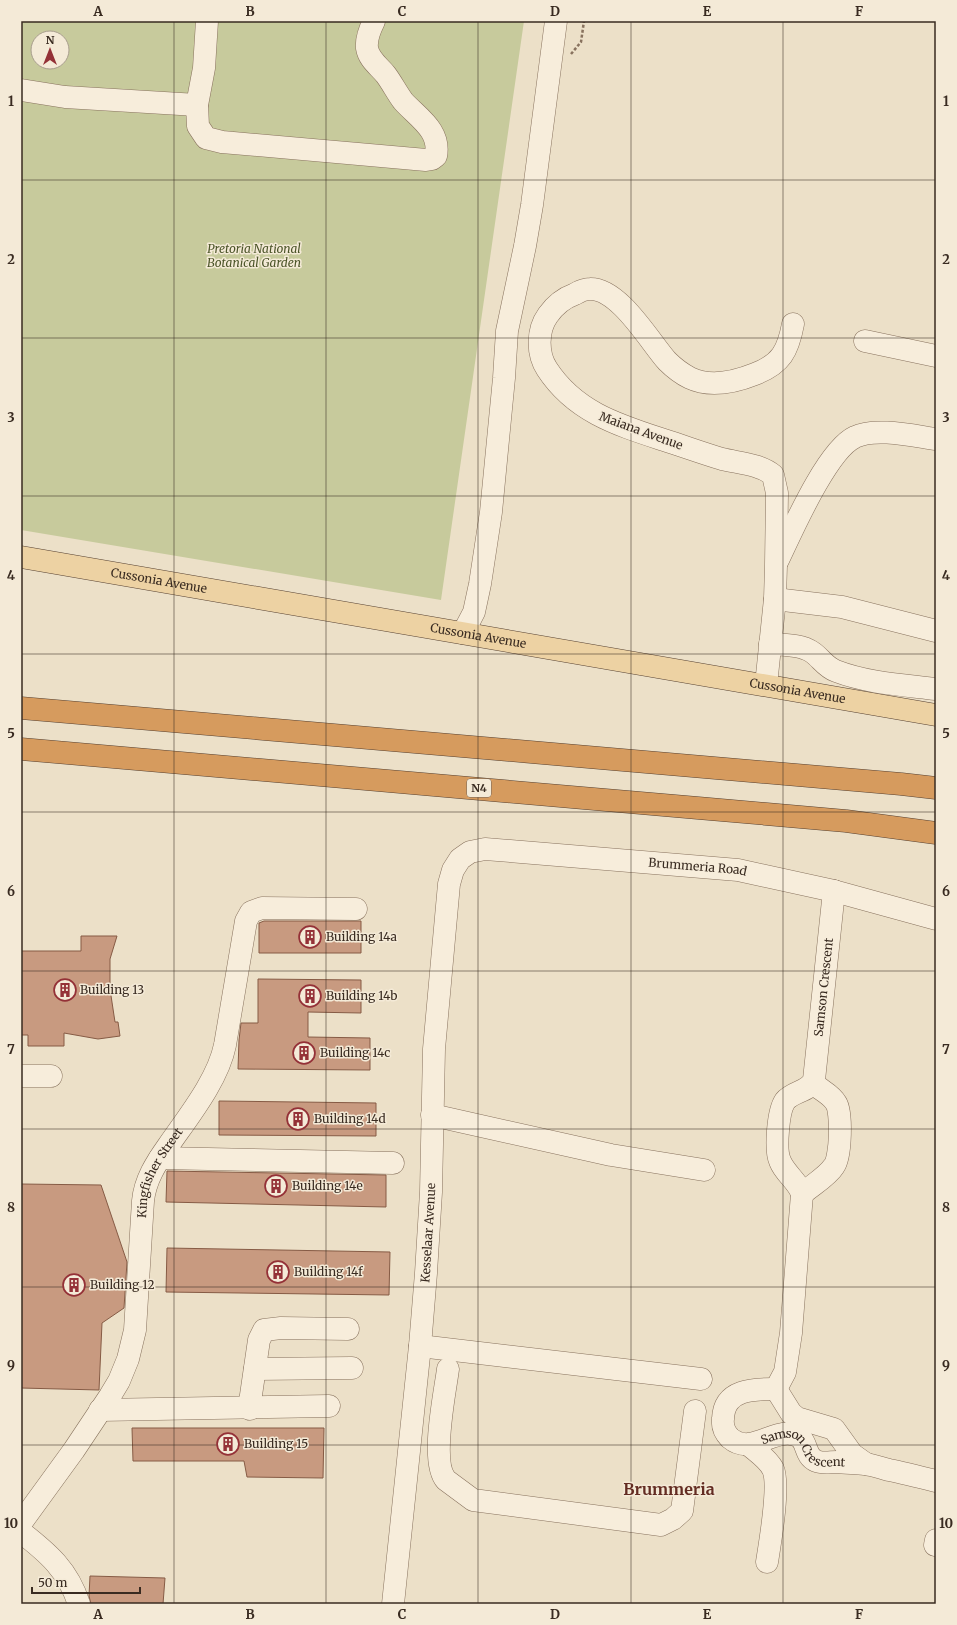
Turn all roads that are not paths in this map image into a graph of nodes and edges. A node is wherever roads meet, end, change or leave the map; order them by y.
1 (207, 21) edge
2 (374, 21) edge
3 (556, 21) edge
4 (21, 90) edge
5 (197, 105) junction
6 (793, 324) dead end
7 (865, 341) dead end
8 (936, 356) edge
9 (936, 439) edge
10 (21, 557) edge
11 (776, 565) junction
12 (775, 599) junction
13 (936, 631) edge
14 (463, 633) junction
15 (770, 644) junction
16 (766, 685) junction
17 (936, 689) edge
18 (21, 708) edge
19 (936, 715) edge
20 (21, 749) edge
21 (936, 788) edge
22 (936, 833) edge
23 (457, 862) joint
24 (834, 892) junction
25 (356, 909) dead end
26 (936, 919) edge
27 (21, 1076) edge
28 (51, 1076) dead end
29 (813, 1083) junction
30 (432, 1114) junction
31 (160, 1158) junction
32 (393, 1163) dead end
33 (704, 1170) dead end
34 (802, 1194) junction
35 (348, 1329) dead end
36 (420, 1346) junction
37 (352, 1368) dead end
38 (448, 1369) dead end
39 (255, 1370) junction
40 (701, 1379) dead end
41 (776, 1389) junction
42 (329, 1406) dead end
43 (250, 1409) junction
44 (100, 1410) junction
45 (695, 1411) dead end
46 (821, 1426) junction
47 (804, 1442) junction
48 (749, 1445) junction
49 (410, 1446) junction
50 (438, 1449) junction
51 (866, 1464) junction
52 (936, 1481) edge
53 (21, 1523) edge
54 (21, 1532) edge
55 (767, 1562) dead end
56 (79, 1604) edge
57 (393, 1604) edge

1 - 5 street
2 - 5 street
3 - 14 street
4 - 5 street
6 - 11 street, Maiana Avenue
7 - 8 street
9 - 11 street
10 - 14 main road, Cussonia Avenue
11 - 12 street, Maiana Avenue
12 - 13 street
12 - 15 street, Maiana Avenue
14 - 16 main road, Cussonia Avenue
15 - 16 street, Maiana Avenue
15 - 17 street
16 - 19 main road, Cussonia Avenue
18 - 21 highway
20 - 22 highway, N4
23 - 24 street, Brummeria Road
23 - 30 street, Kesselaar Avenue
24 - 26 street, Brummeria Road
24 - 29 street, Samson Crescent
25 - 31 street, Kingfisher Street
27 - 28 street
29 - 34 street
29 - 34 street
30 - 33 street
30 - 36 street, Kesselaar Avenue
31 - 32 street
31 - 44 street, Kingfisher Street
34 - 41 street
35 - 39 street
36 - 40 street
36 - 49 street, Kesselaar Avenue
37 - 39 street
38 - 50 street
39 - 43 street
41 - 46 street
41 - 48 street
42 - 43 street
43 - 44 street
44 - 53 street, Kingfisher Street
45 - 50 street
46 - 47 street
46 - 51 street
47 - 48 street, Samson Crescent
47 - 51 street, Samson Crescent
48 - 55 street, Samson Crescent
49 - 50 street
49 - 57 street, Kesselaar Avenue
51 - 52 street, Samson Crescent
54 - 56 street

